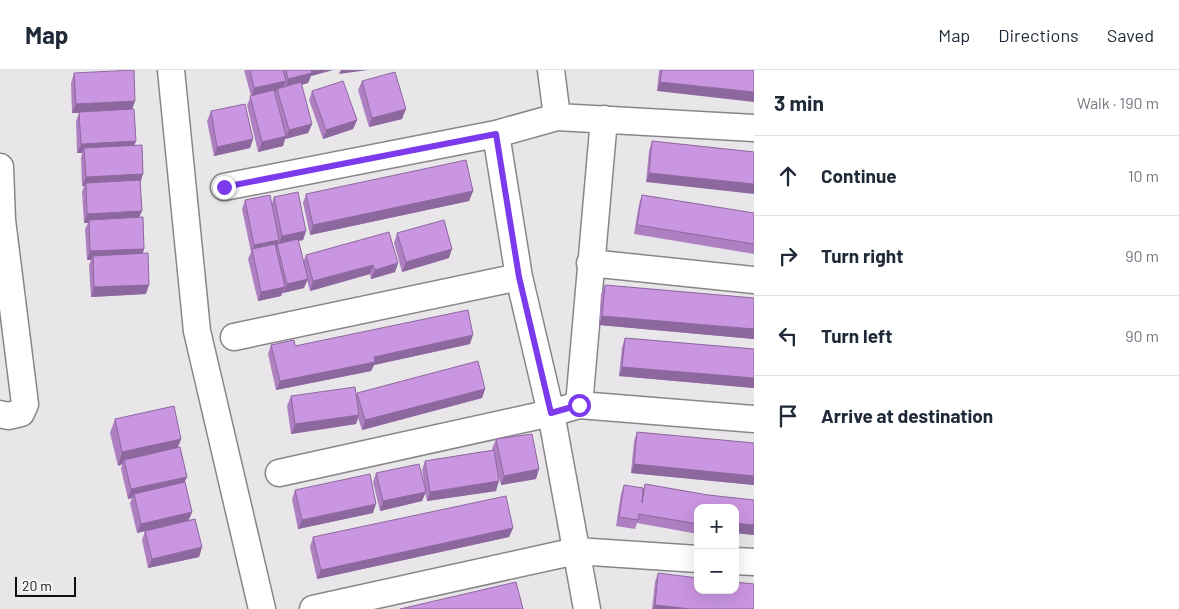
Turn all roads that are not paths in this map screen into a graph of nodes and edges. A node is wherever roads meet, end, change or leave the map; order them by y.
1 (171, 70) edge
2 (551, 70) edge
3 (557, 117) junction
4 (604, 119) junction
5 (754, 128) edge
6 (496, 134) junction
7 (0, 167) edge
8 (224, 187) dead end
9 (590, 263) junction
10 (519, 277) junction
11 (754, 280) edge
12 (234, 336) dead end
13 (579, 405) junction
14 (551, 413) junction
15 (0, 414) edge
16 (754, 419) edge
17 (279, 473) dead end
18 (576, 551) junction
19 (694, 558) edge
20 (739, 561) edge
21 (754, 562) edge
22 (262, 609) edge
23 (313, 609) edge
24 (587, 609) edge

1 - 22 street
2 - 3 street
3 - 4 street
3 - 6 street
4 - 5 street
4 - 9 street
6 - 8 street
6 - 10 street
7 - 15 street
9 - 11 street
9 - 13 street
10 - 12 street
10 - 14 street
13 - 14 street
13 - 16 street
14 - 17 street
14 - 18 street
18 - 19 street
18 - 23 street
18 - 24 street
20 - 21 street

